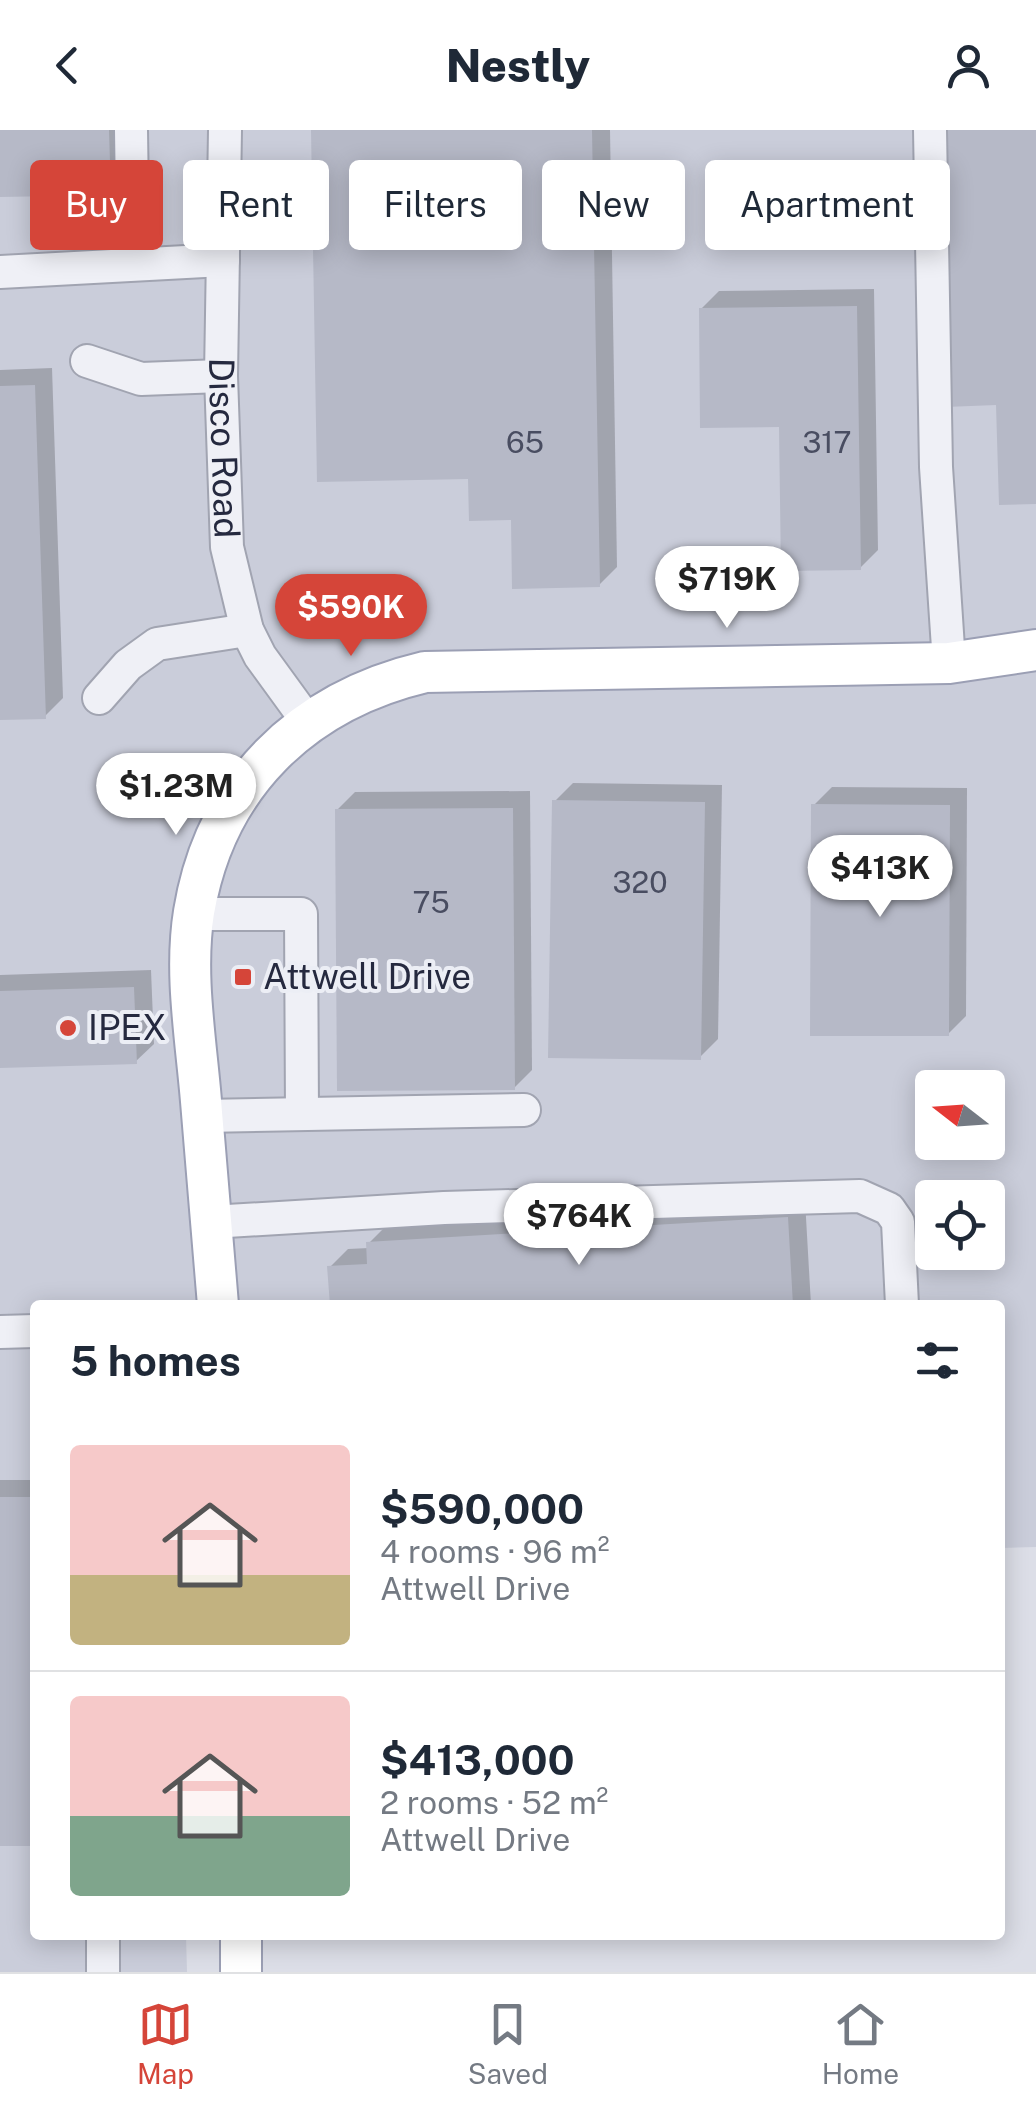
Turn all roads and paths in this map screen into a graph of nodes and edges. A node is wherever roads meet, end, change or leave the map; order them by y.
1 (130, 130) edge
2 (225, 130) edge
3 (930, 130) edge
4 (223, 260) junction
5 (133, 264) junction
6 (0, 272) edge
7 (87, 361) dead end
8 (222, 376) junction
9 (247, 630) junction
10 (1036, 650) edge
11 (949, 663) junction
12 (99, 698) dead end
13 (308, 722) junction
14 (193, 914) junction
15 (524, 1110) dead end
16 (302, 1114) junction
17 (202, 1116) junction
18 (211, 1222) junction
19 (218, 1300) edge
20 (902, 1300) edge
21 (30, 1331) edge
22 (0, 1332) edge
23 (103, 1940) edge
24 (241, 1940) edge
25 (103, 1972) edge
26 (242, 1972) edge

1 - 5 street
2 - 4 street, Disco Road
3 - 11 street
4 - 5 street
4 - 8 street, Disco Road
5 - 6 street
7 - 8 street
8 - 9 street, Disco Road
9 - 12 street
9 - 13 street, Disco Road
10 - 11 main road
11 - 13 main road
13 - 14 main road
14 - 16 street
14 - 17 main road
15 - 16 street
16 - 17 street
17 - 18 main road
18 - 19 main road
18 - 20 street
21 - 22 street
23 - 25 street
24 - 26 main road

